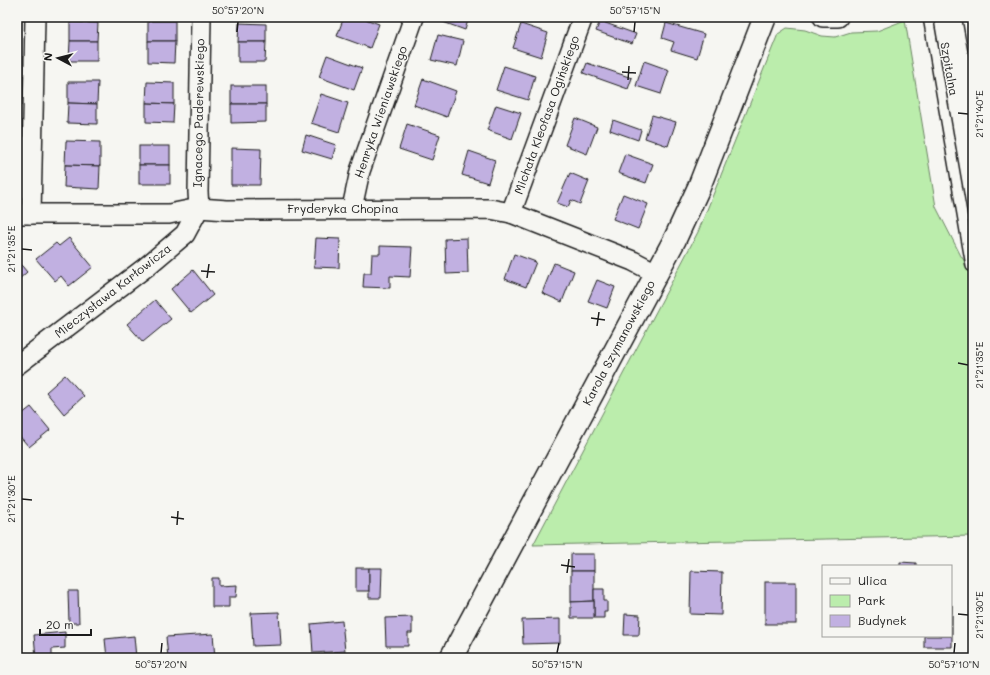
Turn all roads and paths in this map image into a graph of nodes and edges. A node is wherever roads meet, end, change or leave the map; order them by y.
1 (35, 17) edge
2 (200, 17) edge
3 (414, 17) edge
4 (583, 17) edge
5 (765, 17) edge
6 (823, 17) edge
7 (838, 17) edge
8 (928, 17) edge
9 (968, 17) edge
10 (973, 50) edge
11 (199, 208) junction
12 (352, 208) junction
13 (511, 213) junction
14 (24, 214) edge
15 (973, 266) edge
16 (656, 273) junction
17 (17, 366) edge
18 (452, 658) edge

1 - 14 street
2 - 11 street, Ignacego Paderewskiego
3 - 12 street, Henryka Wieniawskiego
4 - 13 street, Michała Kleofasa Ogińskiego
5 - 16 street, Karola Szymanowskiego
6 - 7 street
8 - 15 lane, Szpitalna
9 - 10 lane
11 - 12 street, Fryderyka Chopina
11 - 14 street, Fryderyka Chopina
11 - 17 street, Mieczysława Karłowicza
12 - 13 street, Fryderyka Chopina
13 - 16 street, Fryderyka Chopina
16 - 18 street, Karola Szymanowskiego

